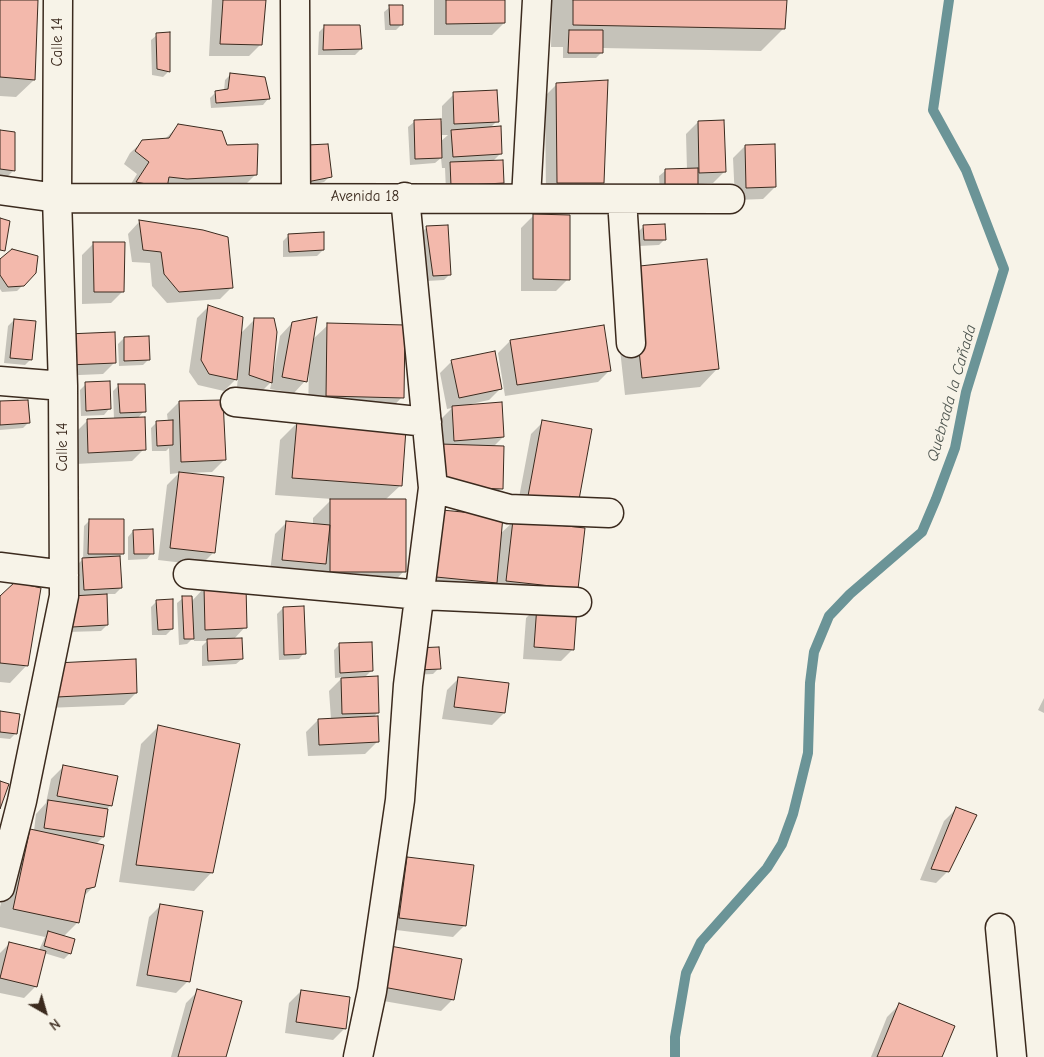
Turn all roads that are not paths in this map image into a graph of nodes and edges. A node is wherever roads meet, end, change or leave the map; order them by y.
1 (58, 0) edge
2 (295, 0) edge
3 (536, 0) edge
4 (0, 190) edge
5 (296, 197) junction
6 (405, 197) junction
7 (58, 198) junction
8 (526, 198) junction
9 (622, 198) junction
10 (730, 198) dead end
11 (631, 343) dead end
12 (0, 381) edge
13 (63, 386) junction
14 (235, 402) dead end
15 (426, 422) junction
16 (433, 488) junction
17 (609, 513) dead end
18 (0, 567) edge
19 (188, 574) dead end
20 (64, 575) junction
21 (420, 595) junction
22 (577, 602) dead end
23 (0, 887) edge
24 (1000, 928) dead end
25 (358, 1057) edge
26 (1012, 1057) edge

1 - 7 street, Calle 14
2 - 5 street
3 - 8 street
4 - 7 street, Avenida 18
5 - 6 street, Avenida 18
5 - 7 street, Avenida 18
6 - 8 street, Avenida 18
6 - 15 street
7 - 13 street, Calle 14
8 - 9 street, Avenida 18
9 - 10 street, Avenida 18
9 - 11 street
12 - 13 street
13 - 20 street, Calle 14
14 - 15 street
15 - 16 street
16 - 17 street
16 - 21 street
18 - 20 street
19 - 21 street
20 - 23 street, Calle 14
21 - 22 street
21 - 25 street
24 - 26 street

